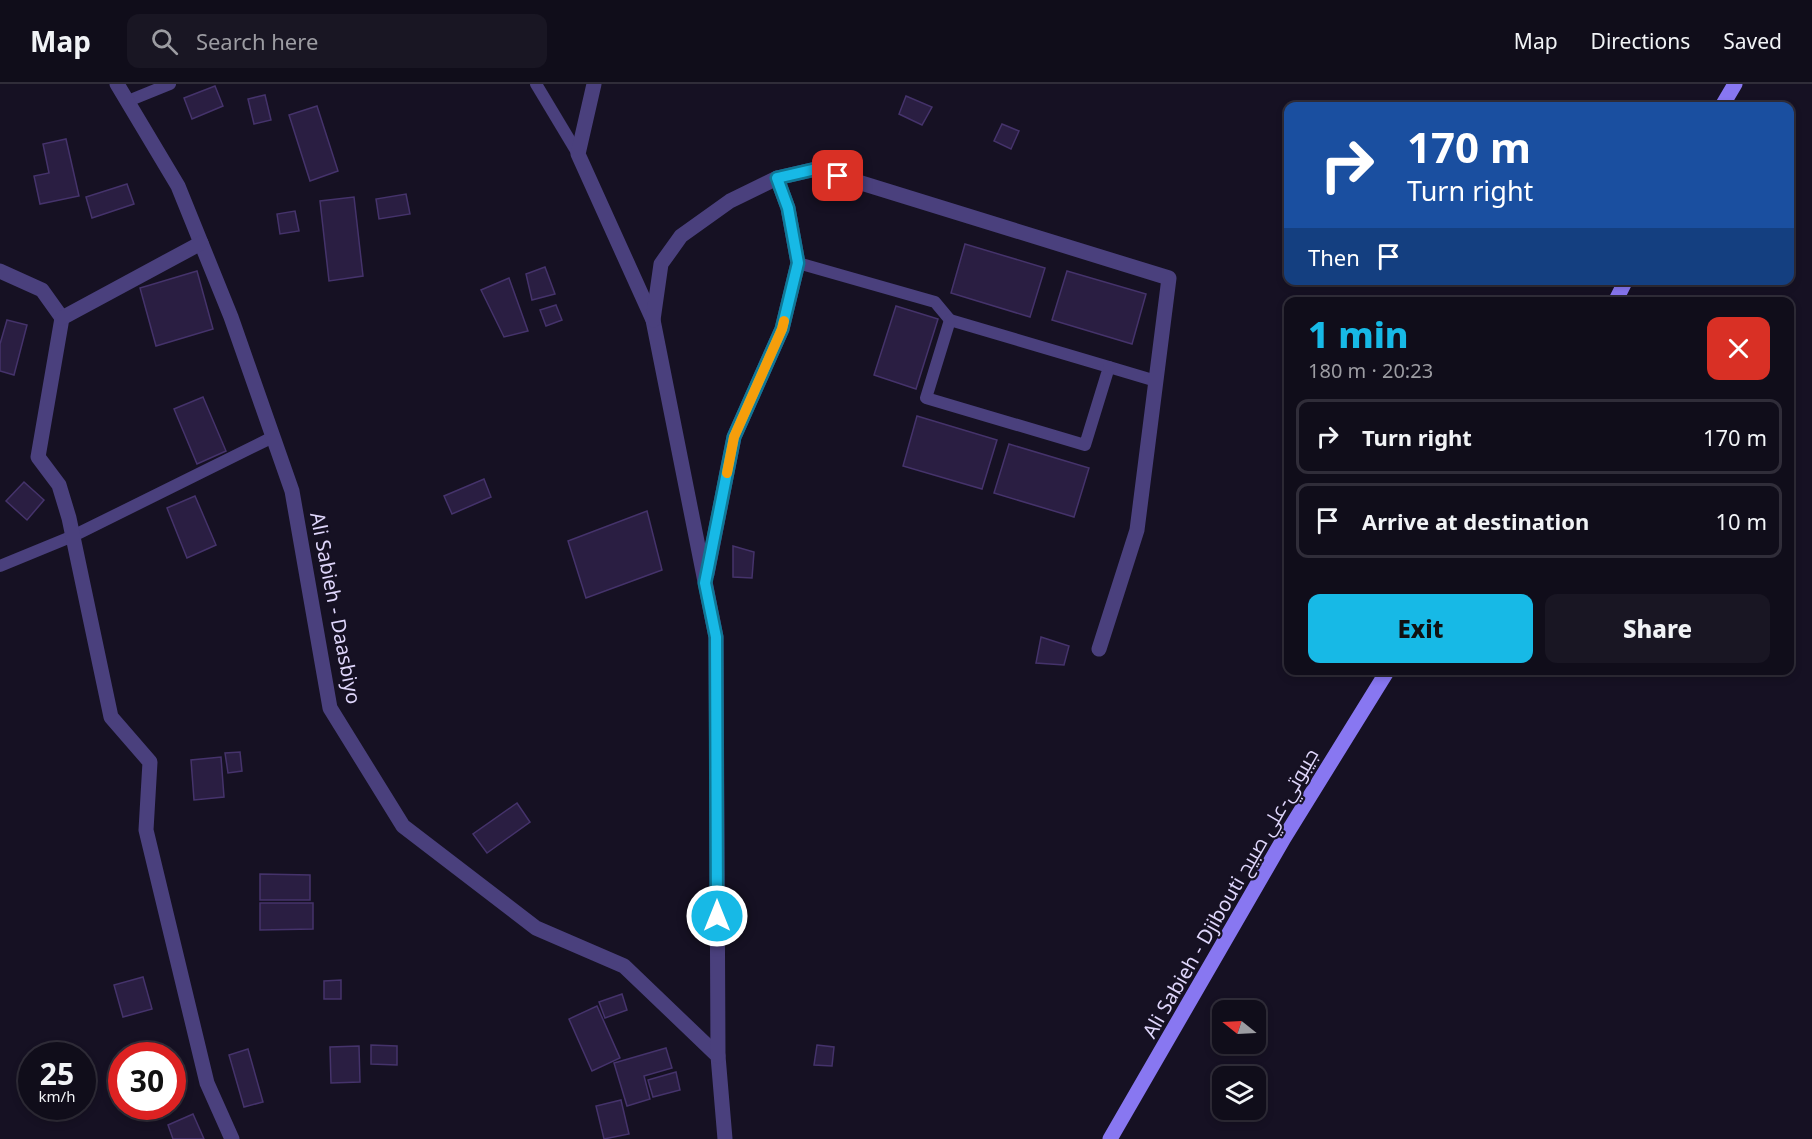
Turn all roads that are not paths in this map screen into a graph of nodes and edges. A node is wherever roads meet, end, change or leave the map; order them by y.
1 (117, 84) edge
2 (170, 84) edge
3 (536, 84) edge
4 (594, 84) edge
5 (1735, 84) edge
6 (128, 101) junction
7 (1724, 102) edge
8 (578, 154) junction
9 (777, 178) junction
10 (201, 243) junction
11 (798, 263) junction
12 (0, 271) edge
13 (62, 318) junction
14 (653, 320) junction
15 (950, 320) junction
16 (1109, 367) junction
17 (1156, 381) junction
18 (273, 437) junction
19 (73, 536) junction
20 (0, 566) edge
21 (705, 583) junction
22 (1099, 649) dead end
23 (1385, 675) edge
24 (718, 1056) junction
25 (232, 1139) edge
26 (724, 1139) edge
27 (1110, 1139) edge

1 - 6 street, Ali Sabieh - Daasbiyo
2 - 6 lane
3 - 8 lane
4 - 8 street
5 - 7 main road
6 - 10 street, Ali Sabieh - Daasbiyo
8 - 14 street
9 - 11 street
9 - 14 street
9 - 17 street
10 - 13 street
10 - 18 street, Ali Sabieh - Daasbiyo
11 - 15 lane
11 - 21 street
12 - 13 street
13 - 19 street
14 - 21 street
15 - 16 lane
15 - 16 lane
16 - 17 lane
17 - 22 street
18 - 19 lane
18 - 24 street, Ali Sabieh - Daasbiyo
19 - 20 lane
19 - 25 street
21 - 24 street
23 - 27 main road, Ali Sabieh - Djibouti جيبوتي-علي صبيح
24 - 26 street

